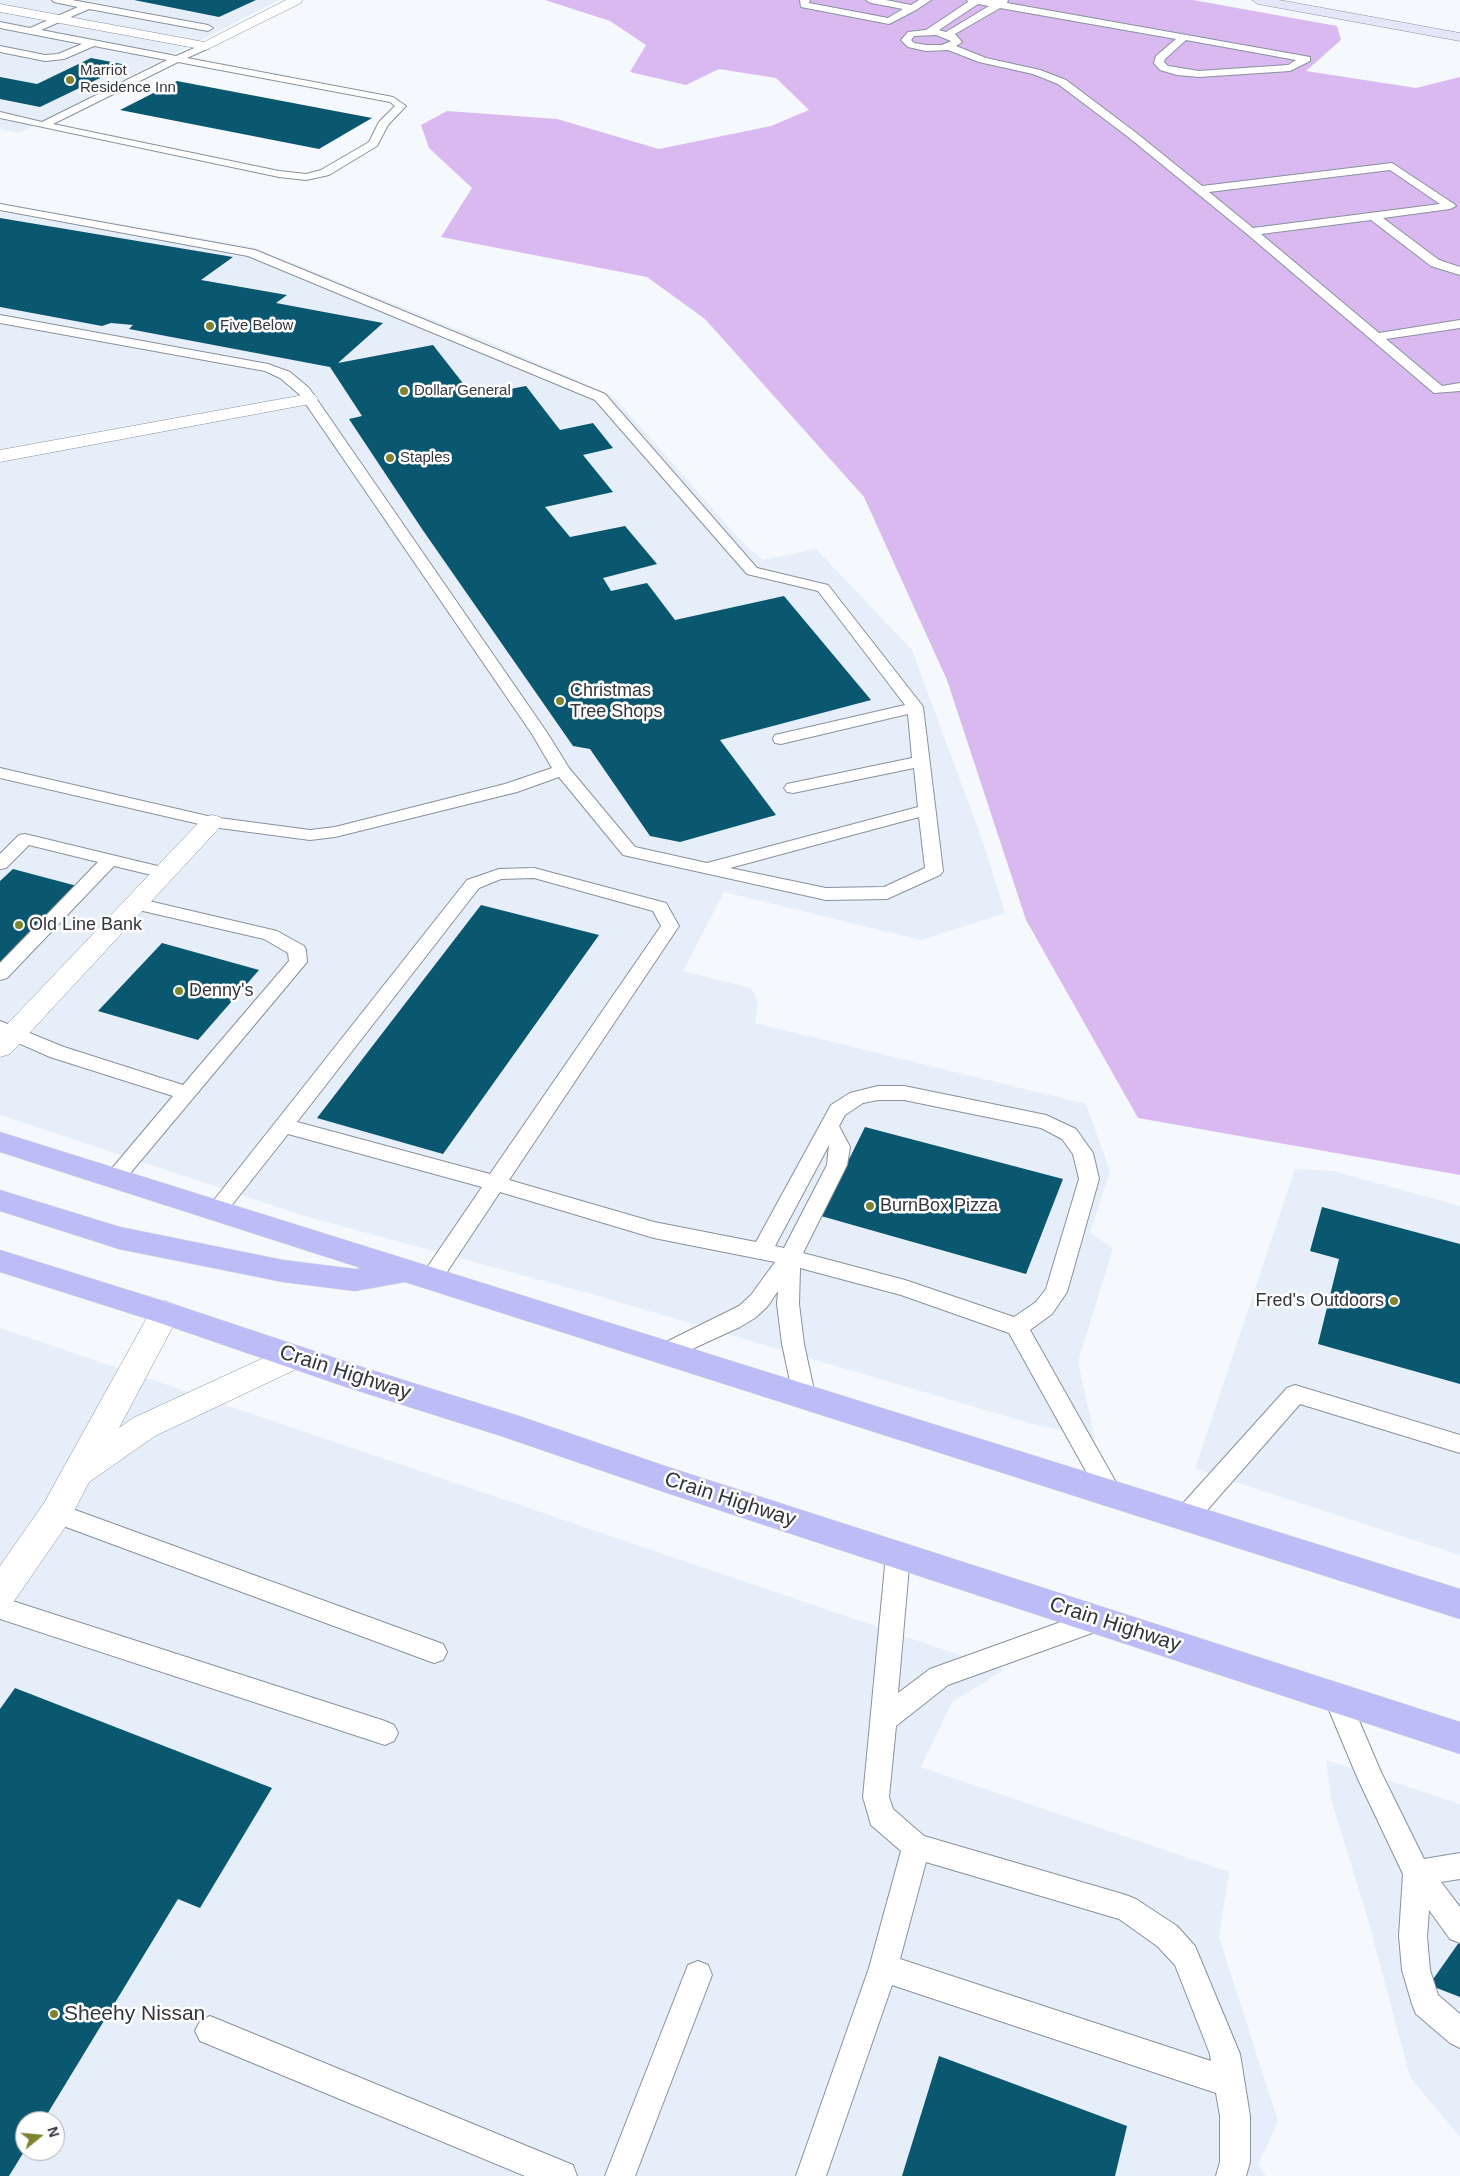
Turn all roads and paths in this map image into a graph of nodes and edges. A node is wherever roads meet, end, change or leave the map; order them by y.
1 (57, 0) edge
2 (296, 0) edge
3 (805, 0) edge
4 (871, 0) edge
5 (926, 0) edge
6 (972, 0) edge
7 (977, 0) edge
8 (1258, 0) edge
9 (1002, 2) edge
10 (88, 6) junction
11 (0, 8) edge
12 (913, 8) junction
13 (59, 18) junction
14 (889, 21) junction
15 (0, 25) edge
16 (208, 28) dead end
17 (31, 31) junction
18 (929, 32) junction
19 (917, 33) junction
20 (1184, 37) junction
21 (1460, 37) edge
22 (8, 41) edge
23 (950, 41) junction
24 (92, 43) junction
25 (206, 46) junction
26 (0, 49) edge
27 (177, 59) junction
28 (0, 115) edge
29 (43, 125) junction
30 (1199, 190) junction
31 (0, 208) edge
32 (1373, 216) junction
33 (1251, 232) junction
34 (1460, 271) edge
35 (0, 319) edge
36 (1460, 324) edge
37 (1376, 337) junction
38 (1460, 387) edge
39 (310, 399) junction
40 (0, 456) edge
41 (915, 708) junction
42 (781, 739) dead end
43 (921, 761) junction
44 (562, 770) junction
45 (0, 773) edge
46 (793, 788) dead end
47 (927, 810) junction
48 (212, 822) junction
49 (110, 860) junction
50 (0, 864) edge
51 (708, 868) junction
52 (164, 873) junction
53 (136, 904) junction
54 (0, 974) edge
55 (5, 1036) edge
56 (187, 1094) junction
57 (284, 1125) junction
58 (829, 1127) junction
59 (0, 1142) edge
60 (115, 1178) junction
61 (495, 1183) junction
62 (0, 1200) edge
63 (217, 1210) junction
64 (762, 1251) junction
65 (790, 1257) junction
66 (0, 1261) edge
67 (420, 1274) junction
68 (165, 1313) junction
69 (1016, 1327) junction
70 (666, 1352) junction
71 (294, 1357) junction
72 (804, 1395) junction
73 (1460, 1444) edge
74 (76, 1476) junction
75 (1110, 1493) junction
76 (56, 1513) junction
77 (1186, 1517) junction
78 (898, 1555) junction
79 (0, 1594) edge
80 (1460, 1604) edge
81 (0, 1608) edge
82 (1096, 1620) junction
83 (434, 1652) dead end
84 (1338, 1698) junction
85 (883, 1720) junction
86 (385, 1732) dead end
87 (1460, 1738) edge
88 (916, 1846) junction
89 (1460, 1866) edge
90 (1417, 1872) junction
91 (1460, 1930) edge
92 (883, 1968) junction
93 (698, 1976) dead end
94 (210, 2031) dead end
95 (1460, 2034) edge
96 (1229, 2082) junction
97 (562, 2176) edge
98 (620, 2176) edge
99 (811, 2176) edge
100 (1231, 2176) edge

1 - 10 lane
2 - 25 street
3 - 14 lane
4 - 12 lane
5 - 12 lane
6 - 7 lane
7 - 9 lane
7 - 18 lane
8 - 21 main road
9 - 20 lane
9 - 23 lane
10 - 13 lane
10 - 16 lane
11 - 13 street
12 - 14 lane
13 - 17 lane
13 - 25 street
14 - 19 lane
15 - 17 lane
17 - 22 lane
17 - 24 lane
18 - 19 lane
18 - 23 lane
19 - 23 lane
20 - 20 lane
23 - 30 lane
24 - 26 lane
24 - 27 lane
25 - 27 lane
27 - 29 lane
27 - 29 lane
28 - 29 lane
30 - 32 lane
30 - 33 lane
31 - 41 lane
32 - 33 lane
32 - 34 lane
33 - 37 lane
35 - 39 lane
36 - 37 lane
37 - 38 lane
39 - 40 street
39 - 44 lane
41 - 42 lane
41 - 43 lane
43 - 46 lane
43 - 47 lane
44 - 48 lane
44 - 51 lane
45 - 48 lane
47 - 51 lane
47 - 51 lane
48 - 52 street
49 - 50 lane
49 - 52 lane
49 - 54 lane
52 - 53 street
53 - 55 street
53 - 56 lane
55 - 56 lane
56 - 60 lane
57 - 61 lane
57 - 61 lane
57 - 63 lane
58 - 64 lane
58 - 65 lane
58 - 69 lane
59 - 60 highway
60 - 63 highway
61 - 64 lane
61 - 67 lane
62 - 67 highway
63 - 67 highway
64 - 65 lane
65 - 69 lane
65 - 70 lane
65 - 72 lane
66 - 68 highway, Crain Highway
67 - 70 highway
68 - 71 highway, Crain Highway
68 - 74 street
69 - 75 lane
70 - 72 highway
71 - 74 street
71 - 78 highway, Crain Highway
72 - 75 highway
73 - 77 lane
74 - 76 street
75 - 77 highway
76 - 79 street
76 - 83 lane
77 - 80 highway
78 - 82 highway, Crain Highway
78 - 85 lane
81 - 86 lane
82 - 84 highway, Crain Highway
82 - 85 lane
84 - 87 highway, Crain Highway
84 - 90 lane
85 - 88 lane
88 - 92 lane
88 - 96 lane
89 - 90 lane
90 - 91 lane
90 - 95 lane
92 - 96 lane
92 - 99 lane
93 - 98 lane
94 - 97 lane
96 - 100 lane

